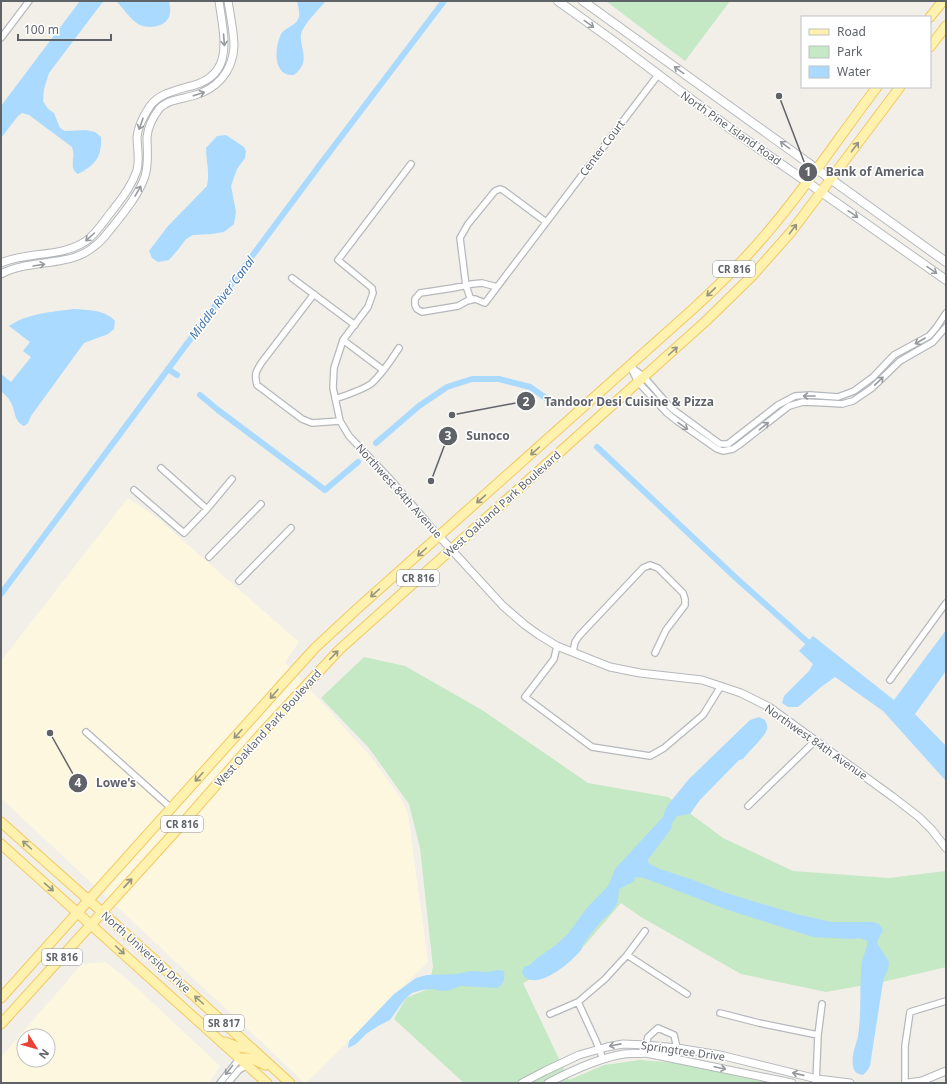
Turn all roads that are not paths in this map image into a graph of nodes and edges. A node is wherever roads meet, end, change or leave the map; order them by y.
1 (29, 1) edge
2 (219, 1) edge
3 (228, 1) edge
4 (558, 1) edge
5 (583, 1) edge
6 (943, 1) edge
7 (931, 16) edge
8 (946, 26) edge
9 (1, 38) edge
10 (931, 46) edge
11 (658, 75) junction
12 (877, 88) edge
13 (899, 88) edge
14 (411, 164) dead end
15 (817, 168) junction
16 (831, 178) junction
17 (807, 182) junction
18 (821, 192) junction
19 (546, 222) junction
20 (946, 262) edge
21 (1, 263) edge
22 (1, 274) edge
23 (292, 278) dead end
24 (946, 280) edge
25 (466, 286) junction
26 (497, 287) junction
27 (314, 294) junction
28 (472, 300) junction
29 (946, 313) edge
30 (355, 325) junction
31 (946, 326) edge
32 (343, 340) junction
33 (399, 348) dead end
34 (630, 366) junction
35 (383, 370) junction
36 (641, 380) junction
37 (335, 399) junction
38 (340, 420) junction
39 (737, 437) junction
40 (733, 449) junction
41 (161, 468) dead end
42 (232, 479) dead end
43 (134, 490) dead end
44 (261, 504) dead end
45 (207, 509) junction
46 (291, 528) dead end
47 (439, 536) junction
48 (451, 549) junction
49 (209, 557) dead end
50 (238, 581) dead end
51 (946, 603) edge
52 (557, 646) junction
53 (573, 652) junction
54 (655, 652) dead end
55 (890, 680) dead end
56 (721, 686) junction
57 (86, 732) dead end
58 (815, 741) junction
59 (748, 806) dead end
60 (170, 808) junction
61 (1, 822) edge
62 (1, 844) edge
63 (946, 848) edge
64 (89, 900) junction
65 (78, 912) junction
66 (102, 912) junction
67 (91, 924) junction
68 (645, 932) dead end
69 (627, 955) junction
70 (688, 994) dead end
71 (1, 998) edge
72 (578, 1002) junction
73 (946, 1002) edge
74 (822, 1004) dead end
75 (720, 1012) dead end
76 (550, 1014) dead end
77 (1, 1024) edge
78 (818, 1035) junction
79 (220, 1040) junction
80 (646, 1044) junction
81 (677, 1048) junction
82 (252, 1049) junction
83 (599, 1050) junction
84 (603, 1059) junction
85 (677, 1059) junction
86 (243, 1061) junction
87 (946, 1072) edge
88 (280, 1073) junction
89 (816, 1081) edge
90 (220, 1083) edge
91 (228, 1083) edge
92 (267, 1083) edge
93 (290, 1083) edge
94 (522, 1083) edge
95 (548, 1083) edge
96 (792, 1083) edge
97 (850, 1083) edge
98 (906, 1083) edge

1 - 9 street
2 -> 21 street
22 -> 3 street
4 -> 11 main road, North Pine Island Road
15 -> 5 main road, North Pine Island Road
6 - 7 main road
8 - 10 main road
11 - 17 main road, North Pine Island Road
11 - 19 street, Center Court
12 - 15 main road, West Oakland Park Boulevard / CR 816
16 -> 13 main road, West Oakland Park Boulevard / CR 816
14 - 30 street
15 - 16 main road, North Pine Island Road
15 - 17 main road, West Oakland Park Boulevard / CR 816
16 - 18 main road, West Oakland Park Boulevard / CR 816
16 - 20 main road, North Pine Island Road
17 - 18 main road, North Pine Island Road
17 -> 34 main road, West Oakland Park Boulevard / CR 816
18 -> 24 main road, North Pine Island Road
36 -> 18 main road, West Oakland Park Boulevard / CR 816
19 - 25 street
19 - 26 street, Center Court
23 - 27 street
25 - 26 street, Center Court
25 - 28 street
25 - 28 street, Center Court
26 - 28 street, Center Court
27 - 30 street
27 - 38 street
29 -> 39 street
30 - 32 street
40 -> 31 street
32 - 35 street
32 - 37 street, Northwest 84th Avenue
33 - 35 street
34 - 36 street
34 -> 47 main road, West Oakland Park Boulevard / CR 816
35 - 37 street
36 - 39 street
36 -> 40 street
36 - 48 main road, West Oakland Park Boulevard / CR 816
37 - 38 street, Northwest 84th Avenue
38 - 47 street, Northwest 84th Avenue
39 - 40 street
41 - 45 street
42 - 45 street
43 - 45 street
44 - 49 street
46 - 50 street
47 - 48 street, Northwest 84th Avenue
47 -> 60 main road, West Oakland Park Boulevard / CR 816
48 - 52 street, Northwest 84th Avenue
66 -> 48 main road, West Oakland Park Boulevard / CR 816
51 - 55 street
52 - 53 street, Northwest 84th Avenue
52 - 56 street
53 - 54 street
53 - 56 street, Northwest 84th Avenue
56 - 58 street, Northwest 84th Avenue
57 - 60 street
58 - 59 street
58 - 63 street, Northwest 84th Avenue
60 - 64 main road, West Oakland Park Boulevard / CR 816
64 -> 61 main road, North University Drive / SR 817
62 -> 65 main road, North University Drive / SR 817
64 - 65 main road, West Oakland Park Boulevard / SR 816
64 - 66 main road, North University Drive / SR 817
65 - 67 main road, North University Drive / SR 817
65 - 71 main road, West Oakland Park Boulevard / SR 816
66 - 67 main road, West Oakland Park Boulevard / SR 816
82 -> 66 main road, North University Drive / SR 817
67 - 77 main road, West Oakland Park Boulevard / SR 816
67 -> 79 main road, North University Drive / SR 817
68 - 69 street
69 - 70 street
69 - 72 street
72 - 76 street
72 - 83 street
73 - 98 street
74 - 78 street
75 - 78 street
78 - 89 street
79 - 82 main road
79 - 86 main road, North University Drive / SR 817
80 - 81 street, Springtree Drive
80 - 81 street
80 -> 83 street, Springtree Drive
81 - 85 street
89 -> 81 street, Springtree Drive
82 - 88 main road, North University Drive / SR 817
83 - 84 street
83 - 94 street, Springtree Drive
84 - 85 street, Springtree Drive
84 - 95 street, Springtree Drive
85 -> 96 street, Springtree Drive
86 - 88 main road
86 -> 90 street
86 - 91 street
86 - 92 main road, North University Drive / SR 817
87 - 98 street
88 - 93 main road, North University Drive / SR 817
89 - 97 street, Springtree Drive

